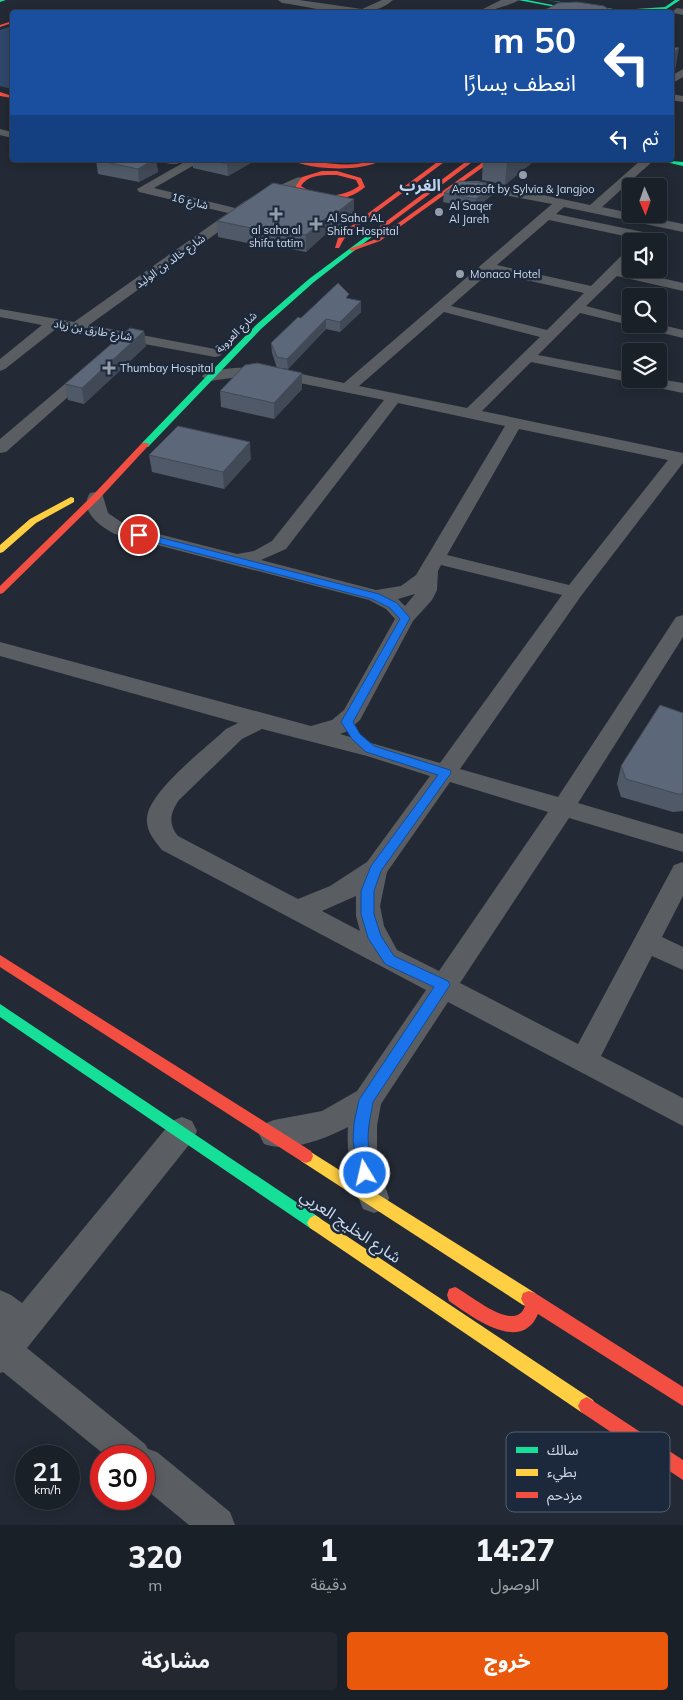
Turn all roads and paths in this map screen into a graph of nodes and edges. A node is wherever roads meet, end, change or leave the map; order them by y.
1 (4, 0) edge
2 (282, 0) edge
3 (389, 0) edge
4 (515, 0) edge
5 (520, 0) edge
6 (0, 1) edge
7 (296, 1) edge
8 (499, 1) edge
9 (572, 4) edge
10 (549, 6) edge
11 (326, 7) junction
12 (674, 9) edge
13 (318, 10) edge
14 (348, 10) edge
15 (367, 10) edge
16 (484, 10) edge
17 (586, 10) edge
18 (615, 10) edge
19 (659, 10) edge
20 (193, 162) edge
21 (291, 162) edge
22 (304, 162) edge
23 (370, 162) edge
24 (375, 162) edge
25 (441, 162) edge
26 (457, 162) edge
27 (469, 162) edge
28 (487, 162) edge
29 (646, 162) edge
30 (160, 166) dead end
31 (177, 171) junction
32 (302, 179) junction
33 (359, 180) junction
34 (415, 181) junction
35 (373, 182) dead end
36 (394, 183) dead end
37 (456, 185) junction
38 (311, 195) junction
39 (264, 196) junction
40 (329, 197) junction
41 (562, 202) junction
42 (593, 209) junction
43 (237, 212) junction
44 (548, 216) junction
45 (364, 217) junction
46 (662, 224) junction
47 (683, 228) edge
48 (622, 233) edge
49 (652, 233) edge
50 (338, 247) junction
51 (352, 249) junction
52 (622, 263) edge
53 (314, 264) dead end
54 (487, 267) junction
55 (614, 271) junction
56 (683, 287) edge
57 (594, 291) junction
58 (440, 307) junction
59 (577, 308) junction
60 (0, 313) edge
61 (622, 320) edge
62 (54, 323) junction
63 (77, 327) junction
64 (667, 330) edge
65 (550, 334) junction
66 (683, 334) edge
67 (129, 337) junction
68 (226, 347) junction
69 (115, 349) edge
70 (528, 357) junction
71 (100, 362) edge
72 (0, 365) edge
73 (207, 370) junction
74 (270, 372) junction
75 (622, 376) edge
76 (667, 385) edge
77 (349, 387) junction
78 (683, 388) edge
79 (395, 397) junction
80 (471, 413) junction
81 (515, 422) junction
82 (0, 448) edge
83 (681, 458) edge
84 (83, 499) junction
85 (39, 532) dead end
86 (279, 544) junction
87 (0, 550) edge
88 (55, 554) dead end
89 (235, 560) junction
90 (432, 564) junction
91 (288, 574) junction
92 (0, 591) edge
93 (574, 592) junction
94 (376, 596) junction
95 (405, 618) junction
96 (683, 621) edge
97 (0, 649) edge
98 (260, 721) junction
99 (347, 722) junction
100 (310, 734) junction
101 (370, 749) junction
102 (446, 773) junction
103 (563, 808) junction
104 (683, 843) edge
105 (376, 869) junction
106 (683, 872) edge
107 (297, 909) junction
108 (646, 941) junction
109 (683, 959) edge
110 (0, 960) edge
111 (390, 960) junction
112 (443, 985) junction
113 (0, 1010) edge
114 (584, 1060) junction
115 (367, 1100) junction
116 (683, 1113) edge
117 (182, 1131) junction
118 (274, 1134) junction
119 (374, 1198) junction
120 (362, 1253) junction
121 (407, 1271) dead end
122 (442, 1288) dead end
123 (534, 1302) junction
124 (0, 1306) edge
125 (9, 1345) edge
126 (683, 1397) edge
127 (626, 1432) edge
128 (121, 1445) edge
129 (670, 1462) edge
130 (683, 1471) edge
131 (155, 1474) edge
132 (217, 1525) edge

1 - 6 main road
2 - 7 street
3 - 15 street
4 - 8 street
5 - 10 main road
7 - 11 street
8 - 16 street
9 - 10 main road
9 - 17 main road
9 - 18 main road
11 - 13 street
11 - 14 street
12 - 19 main road
20 - 31 street
21 - 32 main road
22 - 23 main road
24 - 33 main road
25 - 34 main road
26 - 50 main road
27 - 51 main road, شارع العروبة
28 - 37 main road
29 - 42 street
30 - 31 street
31 - 43 street, شارع 16
32 - 33 main road
32 - 38 main road
32 - 39 street, شارع خالد بن الوليد
33 - 35 main road
33 - 40 main road
34 - 36 main road
34 - 45 main road
37 - 41 street
37 - 51 main road
38 - 39 street, شارع خالد بن الوليد
38 - 40 main road
39 - 43 street, شارع خالد بن الوليد
40 - 45 main road
41 - 42 street
41 - 44 street
42 - 46 street
43 - 63 street, شارع خالد بن الوليد
44 - 48 street
44 - 54 street
45 - 50 main road
46 - 47 street
46 - 49 street
50 - 53 main road
51 - 68 main road, شارع العروبة
52 - 55 street
54 - 57 street
54 - 58 street
55 - 56 street
55 - 57 street
57 - 59 street
58 - 65 street
58 - 77 street
59 - 61 street
59 - 65 street
60 - 62 street, شارع طارق بن زياد
62 - 63 street, شارع طارق بن زياد
62 - 72 street
63 - 67 street, شارع طارق بن زياد
64 - 66 street
65 - 70 street
67 - 68 street, شارع طارق بن زياد
67 - 69 street
68 - 73 main road, شارع العروبة
68 - 73 main road, شارع العروبة
68 - 74 street
70 - 75 street
70 - 80 street
71 - 82 street
73 - 74 street
73 - 84 main road, شارع العروبة
74 - 77 street
76 - 78 street
77 - 79 street
79 - 80 street
79 - 86 street
80 - 81 street
81 - 83 street
81 - 90 street
83 - 93 street
84 - 85 main road, شارع العروبة
84 - 87 main road
84 - 88 main road
84 - 89 street
84 - 92 main road, شارع العروبة
86 - 89 street
86 - 91 street
89 - 91 street
90 - 93 street
90 - 94 street
90 - 95 street
91 - 94 street
93 - 102 street
94 - 95 street
95 - 99 street
96 - 103 street
97 - 98 street
98 - 100 street
98 - 107 street
99 - 100 street
99 - 101 street
100 - 101 street
101 - 102 street
102 - 103 street
102 - 105 street
103 - 104 street
103 - 112 street
105 - 107 street
105 - 111 street
106 - 108 street
107 - 111 street
108 - 109 street
108 - 114 street
110 - 118 main road
111 - 112 street
112 - 114 street
112 - 115 street
113 - 117 main road, شارع الخليج العربي
114 - 116 street
115 - 118 street
115 - 119 street
117 - 120 main road, شارع الخليج العربي
117 - 125 street
118 - 119 main road
119 - 123 main road
120 - 121 main road
120 - 127 main road, شارع الخليج العربي
122 - 123 main road
123 - 126 main road
124 - 125 street
125 - 128 street
129 - 130 main road, شارع الخليج العربي
131 - 132 street

